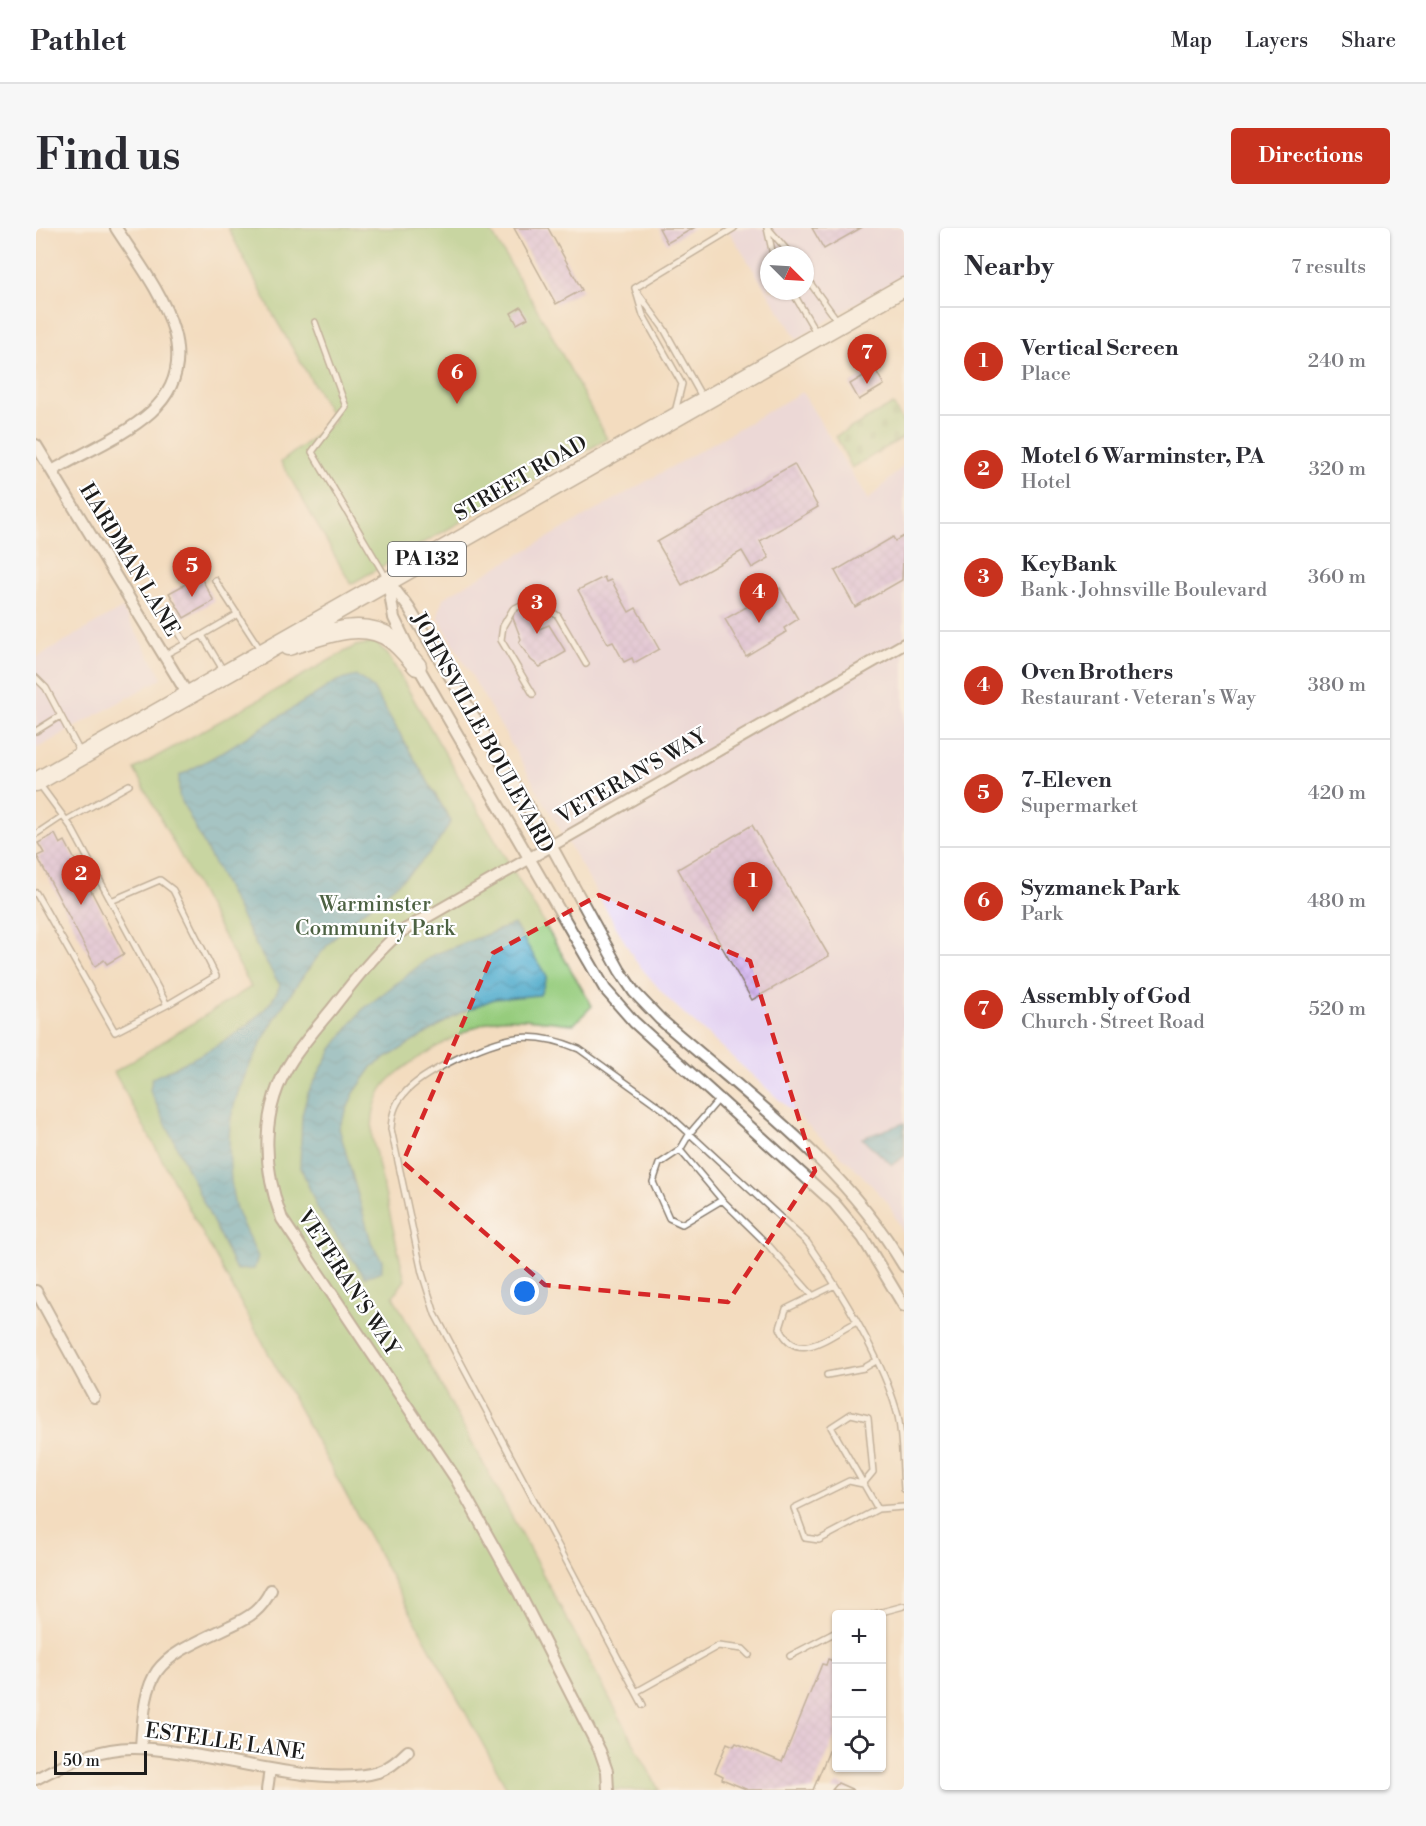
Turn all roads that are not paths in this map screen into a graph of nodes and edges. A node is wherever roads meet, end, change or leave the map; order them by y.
1 (116, 228) edge
2 (734, 228) edge
3 (767, 228) edge
4 (771, 246) edge
5 (782, 246) edge
6 (904, 287) edge
7 (635, 288) junction
8 (814, 288) edge
9 (797, 300) edge
10 (315, 322) dead end
11 (840, 324) junction
12 (818, 336) junction
13 (704, 401) junction
14 (673, 419) junction
15 (36, 445) edge
16 (52, 471) junction
17 (215, 580) dead end
18 (388, 581) junction
19 (165, 609) dead end
20 (237, 614) junction
21 (202, 634) junction
22 (185, 644) junction
23 (904, 644) edge
24 (263, 652) junction
25 (164, 655) junction
26 (586, 664) dead end
27 (417, 666) junction
28 (226, 674) junction
29 (36, 678) edge
30 (533, 693) dead end
31 (188, 695) junction
32 (60, 716) junction
33 (36, 731) edge
34 (82, 756) junction
35 (37, 782) edge
36 (129, 786) dead end
37 (65, 818) junction
38 (36, 834) edge
39 (552, 847) junction
40 (530, 859) junction
41 (36, 893) edge
42 (111, 901) junction
43 (167, 1005) junction
44 (720, 1098) junction
45 (690, 1133) junction
46 (680, 1150) junction
47 (722, 1200) junction
48 (904, 1266) edge
49 (835, 1285) junction
50 (36, 1291) edge
51 (812, 1295) junction
52 (904, 1306) edge
53 (855, 1323) junction
54 (876, 1361) junction
55 (826, 1375) dead end
56 (94, 1398) dead end
57 (863, 1484) junction
58 (904, 1489) edge
59 (904, 1507) edge
60 (878, 1509) junction
61 (271, 1590) dead end
62 (904, 1606) edge
63 (886, 1611) edge
64 (832, 1635) edge
65 (749, 1655) dead end
66 (790, 1656) dead end
67 (636, 1692) junction
68 (643, 1705) dead end
69 (141, 1748) junction
70 (408, 1751) dead end
71 (270, 1769) junction
72 (36, 1779) edge
73 (267, 1790) edge
74 (608, 1790) edge

1 - 16 street
2 - 7 lane
3 - 4 lane
3 - 5 lane
6 - 11 main road, STREET ROAD / PA 132
7 - 13 lane
7 - 14 lane
8 - 11 lane
9 - 12 lane
10 - 18 lane
11 - 12 main road, STREET ROAD / PA 132
12 - 13 main road, STREET ROAD / PA 132
13 - 14 main road, STREET ROAD / PA 132
14 - 18 main road, STREET ROAD / PA 132
15 - 16 street, HARDMAN LANE
16 - 25 street, HARDMAN LANE
17 - 20 lane
18 - 24 main road, STREET ROAD / PA 132
18 - 27 street, JOHNSVILLE BOULEVARD
18 - 39 street, JOHNSVILLE BOULEVARD
19 - 22 lane
20 - 21 lane
20 - 24 lane
21 - 22 lane
21 - 28 lane
22 - 25 lane
23 - 39 street, VETERAN'S WAY
24 - 27 main road
24 - 28 main road, STREET ROAD / PA 132
25 - 31 street, HARDMAN LANE
26 - 30 lane
27 - 40 street, JOHNSVILLE BOULEVARD
28 - 31 main road, STREET ROAD / PA 132
29 - 32 lane
31 - 34 main road, STREET ROAD / PA 132
32 - 33 lane
32 - 34 lane
34 - 35 main road, STREET ROAD / PA 132
35 - 37 lane
36 - 37 lane
37 - 38 lane
37 - 42 lane
39 - 40 street, VETERAN'S WAY
39 - 48 street, JOHNSVILLE BOULEVARD
40 - 44 street, JOHNSVILLE BOULEVARD
40 - 74 street, VETERAN'S WAY
41 - 43 lane
42 - 43 lane
42 - 43 lane
44 - 45 lane
44 - 52 street, JOHNSVILLE BOULEVARD
45 - 46 lane
45 - 49 lane
45 - 67 lane
46 - 47 lane
46 - 47 lane
47 - 51 lane
49 - 51 lane
49 - 53 lane
50 - 56 street
51 - 53 lane
53 - 54 lane
54 - 55 lane
54 - 58 lane
57 - 57 lane
57 - 60 lane
57 - 60 lane
59 - 60 lane
61 - 69 street
62 - 63 lane
64 - 66 lane
65 - 67 lane
67 - 68 lane
69 - 71 street, ESTELLE LANE
69 - 72 street, ESTELLE LANE
70 - 71 street, ESTELLE LANE
71 - 73 street

